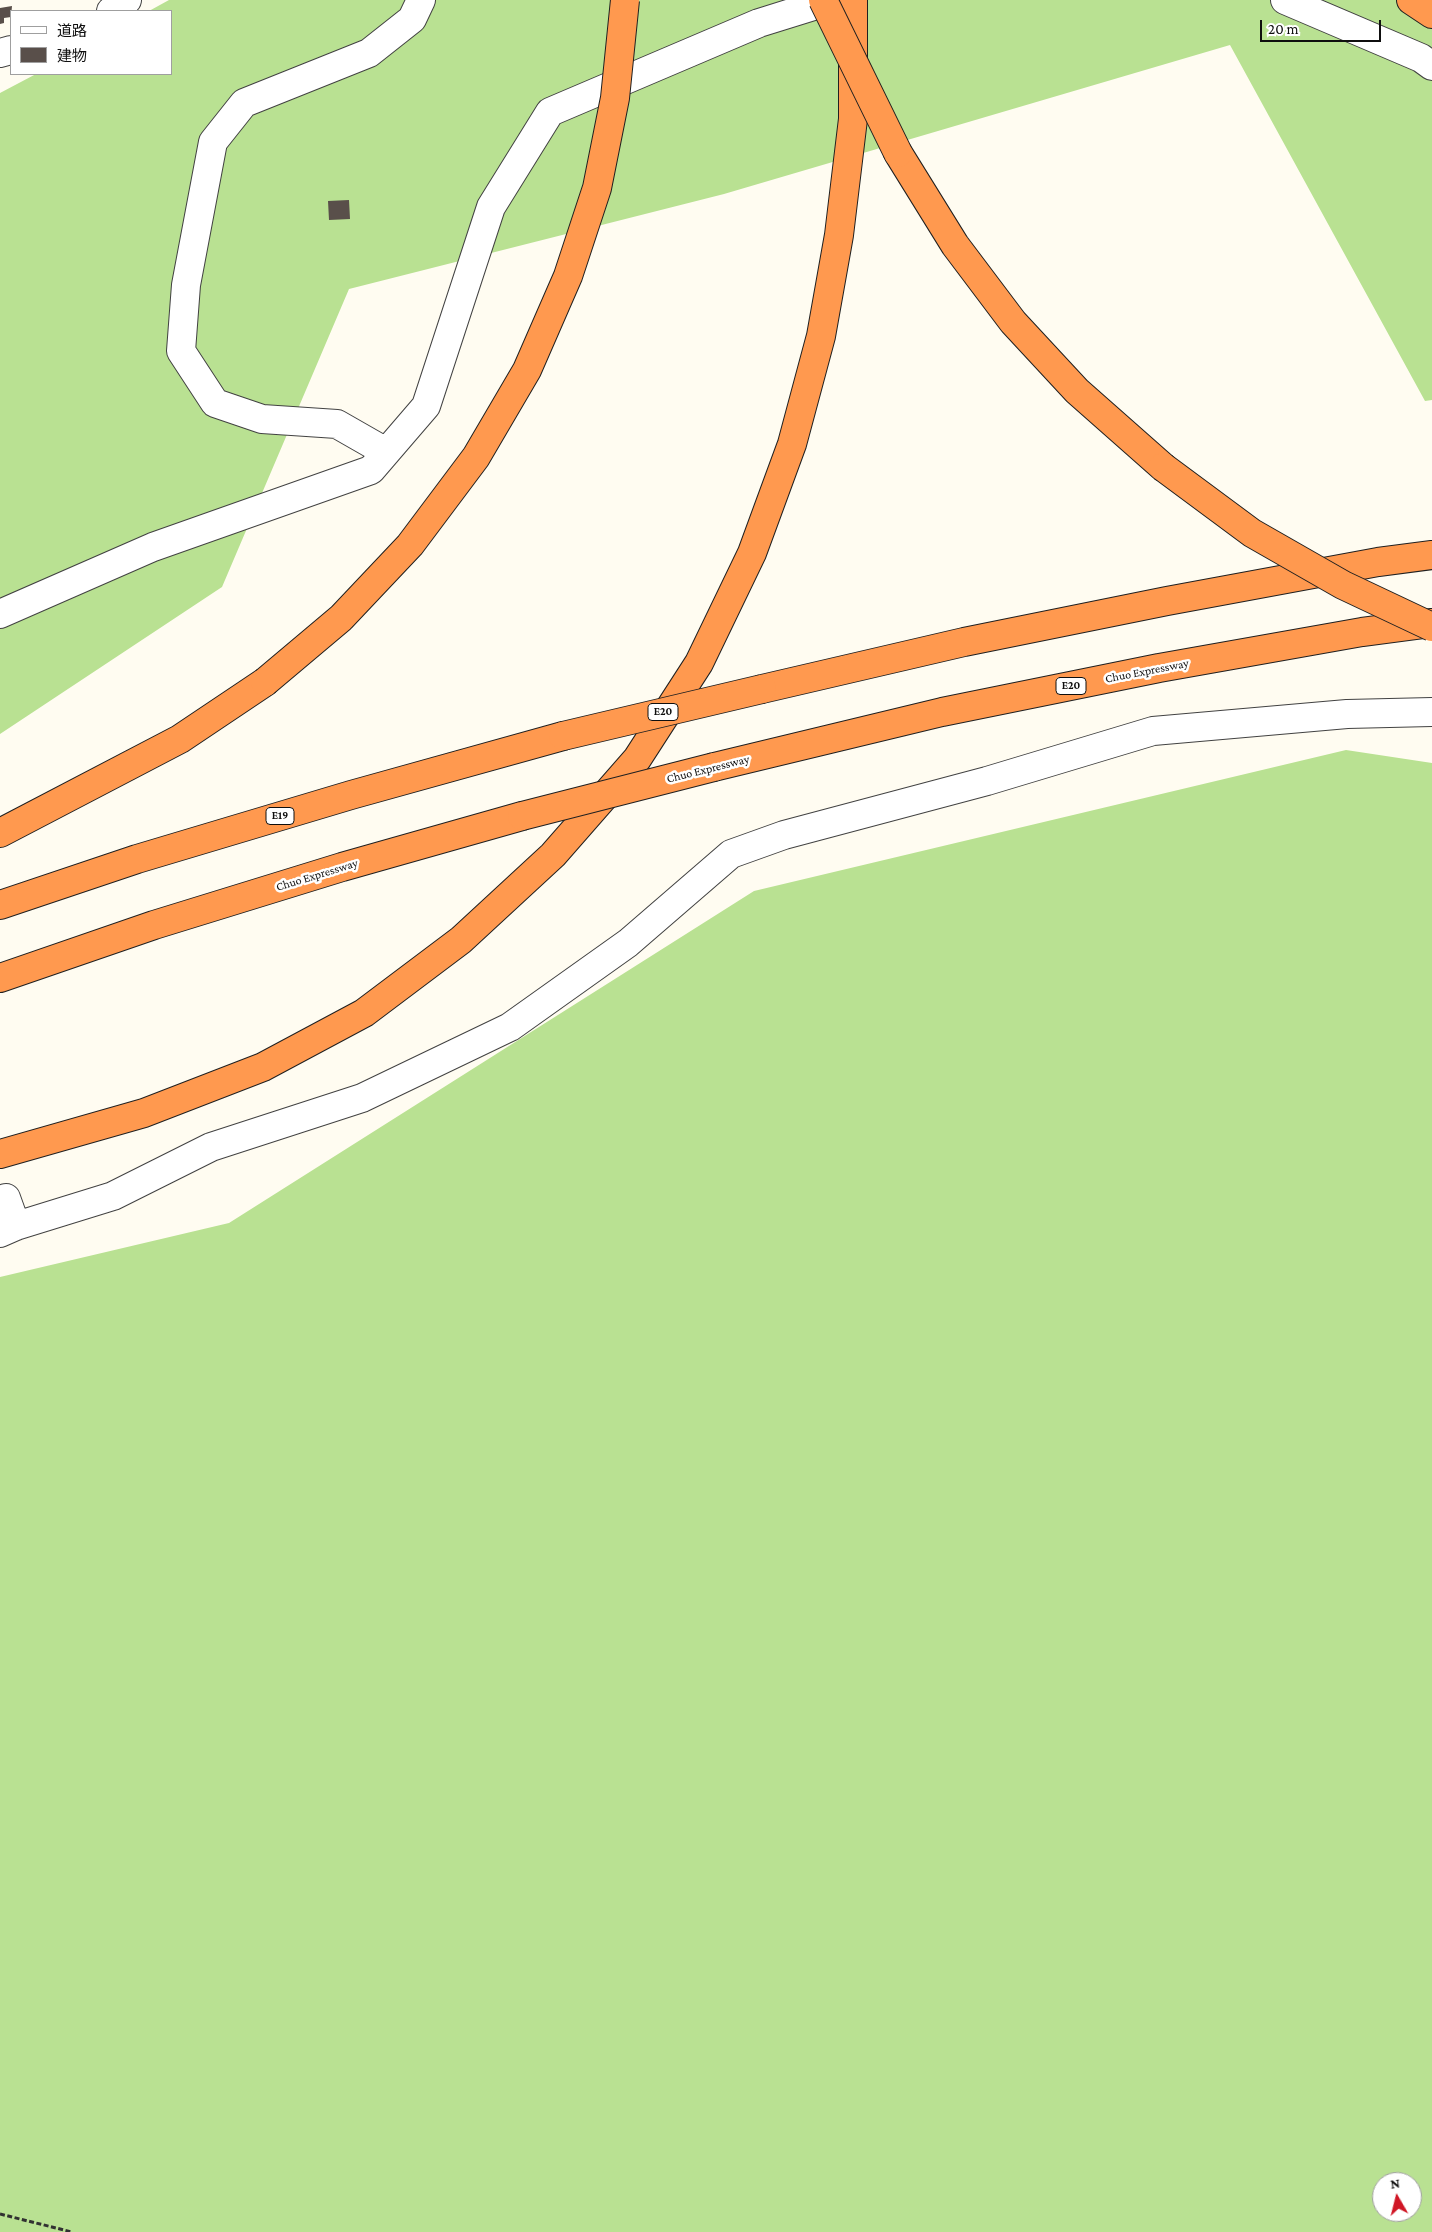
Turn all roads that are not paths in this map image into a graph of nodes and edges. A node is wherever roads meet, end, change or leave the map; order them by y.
1 (127, 0) edge
2 (421, 0) edge
3 (625, 0) edge
4 (823, 0) edge
5 (833, 0) edge
6 (853, 0) edge
7 (1285, 0) edge
8 (1411, 0) edge
9 (112, 10) edge
10 (1432, 14) edge
11 (1432, 66) edge
12 (386, 452) junction
13 (1432, 555) edge
14 (0, 614) edge
15 (1432, 625) edge
16 (1432, 712) edge
17 (563, 736) joint
18 (0, 833) edge
19 (0, 905) edge
20 (0, 978) edge
21 (0, 1154) edge
22 (6, 1198) dead end
23 (8, 1230) edge

1 - 9 street
2 - 12 street
3 - 18 highway, bridge
4 - 15 highway, bridge
5 - 12 street
6 - 21 highway, bridge
7 - 11 street
8 - 10 highway
12 - 14 street
13 - 17 highway, E20, bridge
15 - 20 highway, Chuo Expressway / E20, bridge
16 - 23 street
17 - 19 highway, E19
22 - 23 street

